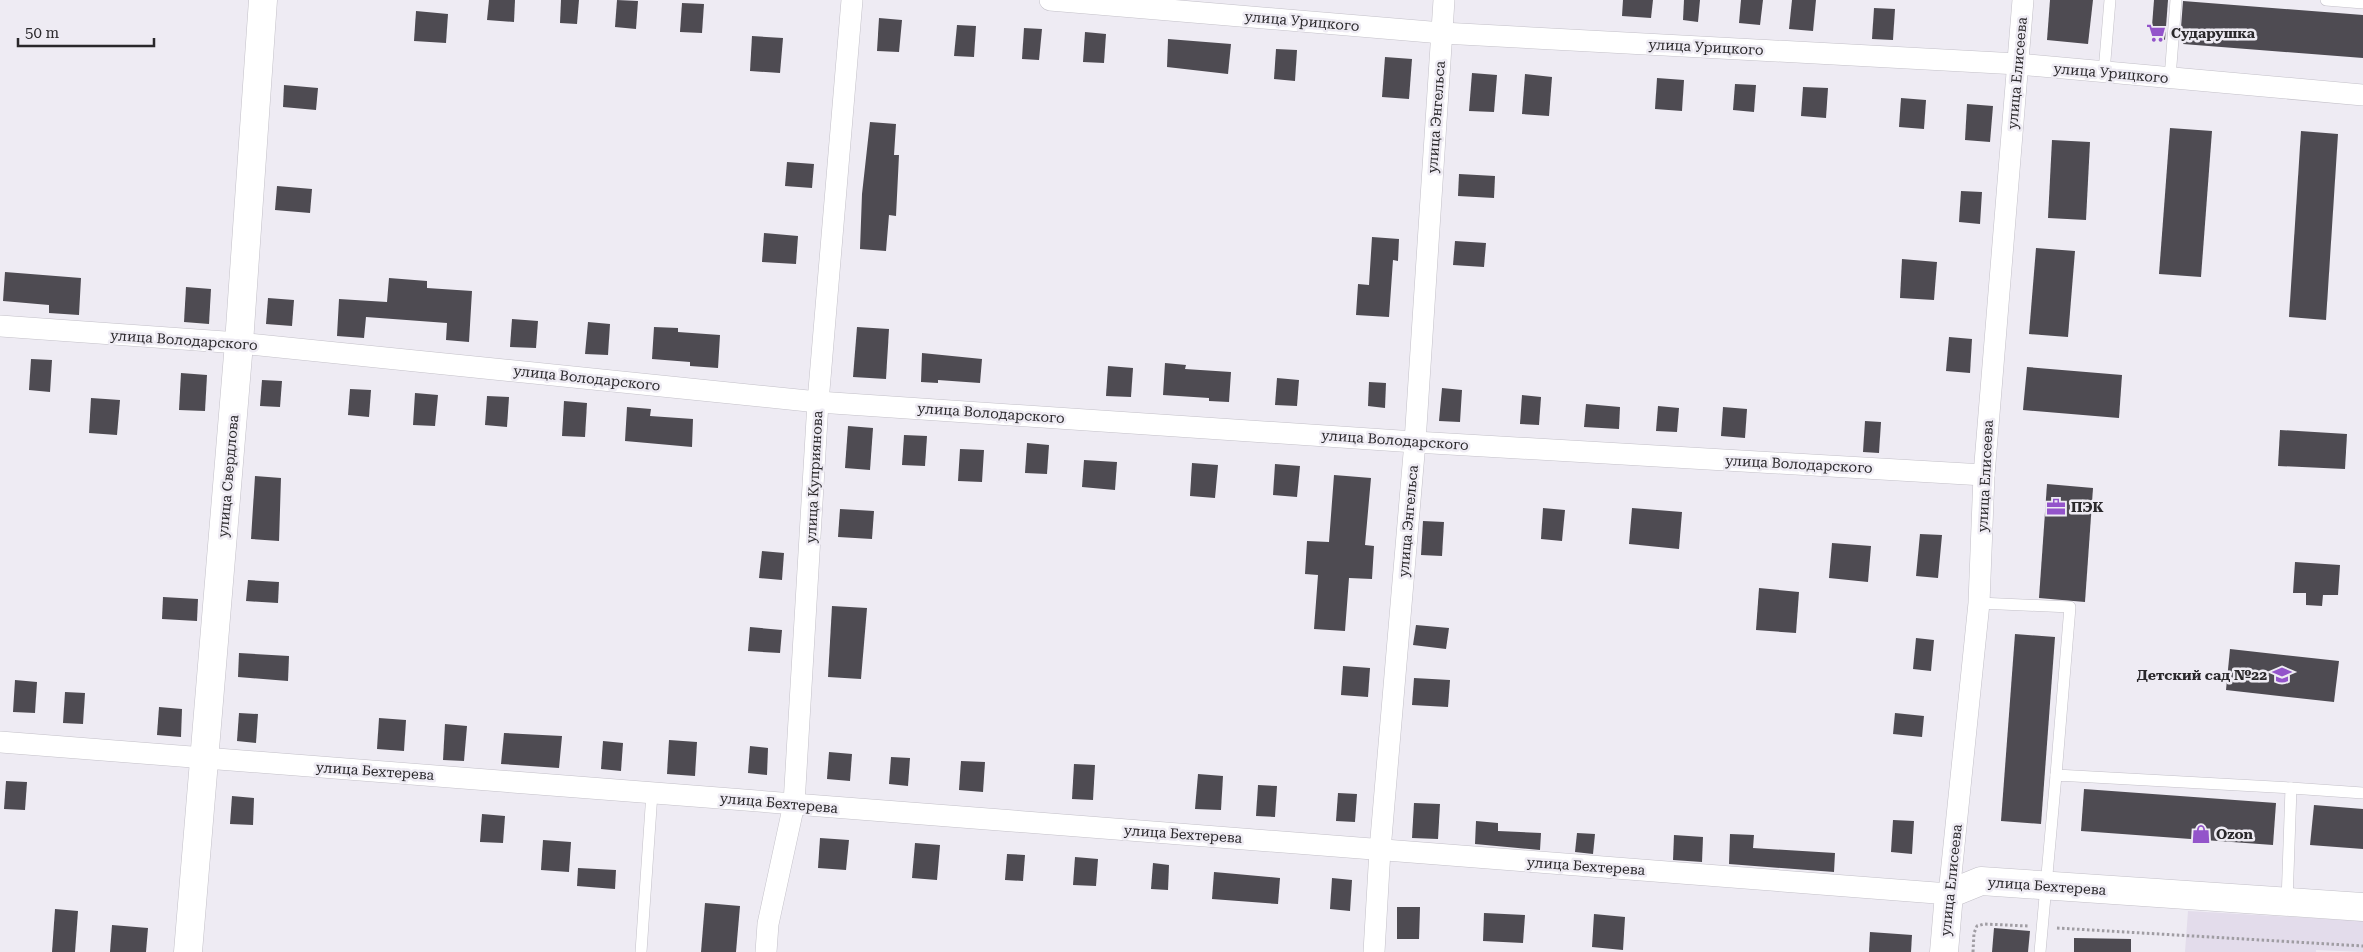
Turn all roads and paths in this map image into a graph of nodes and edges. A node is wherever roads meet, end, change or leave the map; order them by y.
1 (262, 0) edge
2 (852, 0) edge
3 (1050, 0) edge
4 (1444, 0) edge
5 (2024, 0) edge
6 (2110, 0) edge
7 (2176, 0) edge
8 (2326, 0) edge
9 (2363, 3) edge
10 (1442, 33) junction
11 (2018, 64) junction
12 (2104, 72) junction
13 (2170, 78) junction
14 (2363, 94) edge
15 (0, 326) edge
16 (239, 343) junction
17 (818, 402) junction
18 (1415, 442) junction
19 (1984, 475) junction
20 (1979, 603) junction
21 (0, 742) edge
22 (204, 758) junction
23 (2056, 775) junction
24 (2291, 788) junction
25 (652, 793) junction
26 (2363, 793) edge
27 (794, 804) junction
28 (1380, 850) junction
29 (2046, 887) junction
30 (1949, 894) junction
31 (2286, 902) junction
32 (2363, 907) edge
33 (2042, 927) junction
34 (2363, 946) edge
35 (188, 952) edge
36 (641, 952) edge
37 (766, 952) edge
38 (1374, 952) edge
39 (1944, 952) edge
40 (1973, 952) edge
41 (2040, 952) edge

1 - 16 street, улица Свердлова
2 - 17 street, улица Куприянова
3 - 10 street, улица Урицкого
4 - 10 street, улица Энгельса
5 - 11 street, улица Елисеева
6 - 12 lane
7 - 13 lane
8 - 9 lane
10 - 11 street, улица Урицкого
10 - 18 street, улица Энгельса
11 - 12 street, улица Урицкого
11 - 19 street, улица Елисеева
12 - 13 street, улица Урицкого
13 - 14 street, улица Урицкого
15 - 16 street, улица Володарского
16 - 17 street, улица Володарского
16 - 22 street, улица Свердлова
17 - 18 street, улица Володарского
17 - 27 street, улица Куприянова
18 - 19 street, улица Володарского
18 - 28 street, улица Энгельса
19 - 20 street, улица Елисеева
20 - 23 lane
20 - 30 street, улица Елисеева
21 - 22 street, улица Бехтерева
22 - 25 street, улица Бехтерева
22 - 35 street, улица Свердлова
23 - 24 lane
23 - 29 lane
24 - 26 lane
24 - 31 lane
25 - 27 street, улица Бехтерева
25 - 36 lane
27 - 28 street, улица Бехтерева
27 - 37 street, улица Куприянова
28 - 30 street, улица Бехтерева
28 - 38 street, улица Энгельса
29 - 30 street, улица Бехтерева
29 - 31 street, улица Бехтерева
29 - 33 lane
30 - 39 street, улица Елисеева
31 - 32 street, улица Бехтерева
33 - 34 path
33 - 40 path
33 - 41 lane

